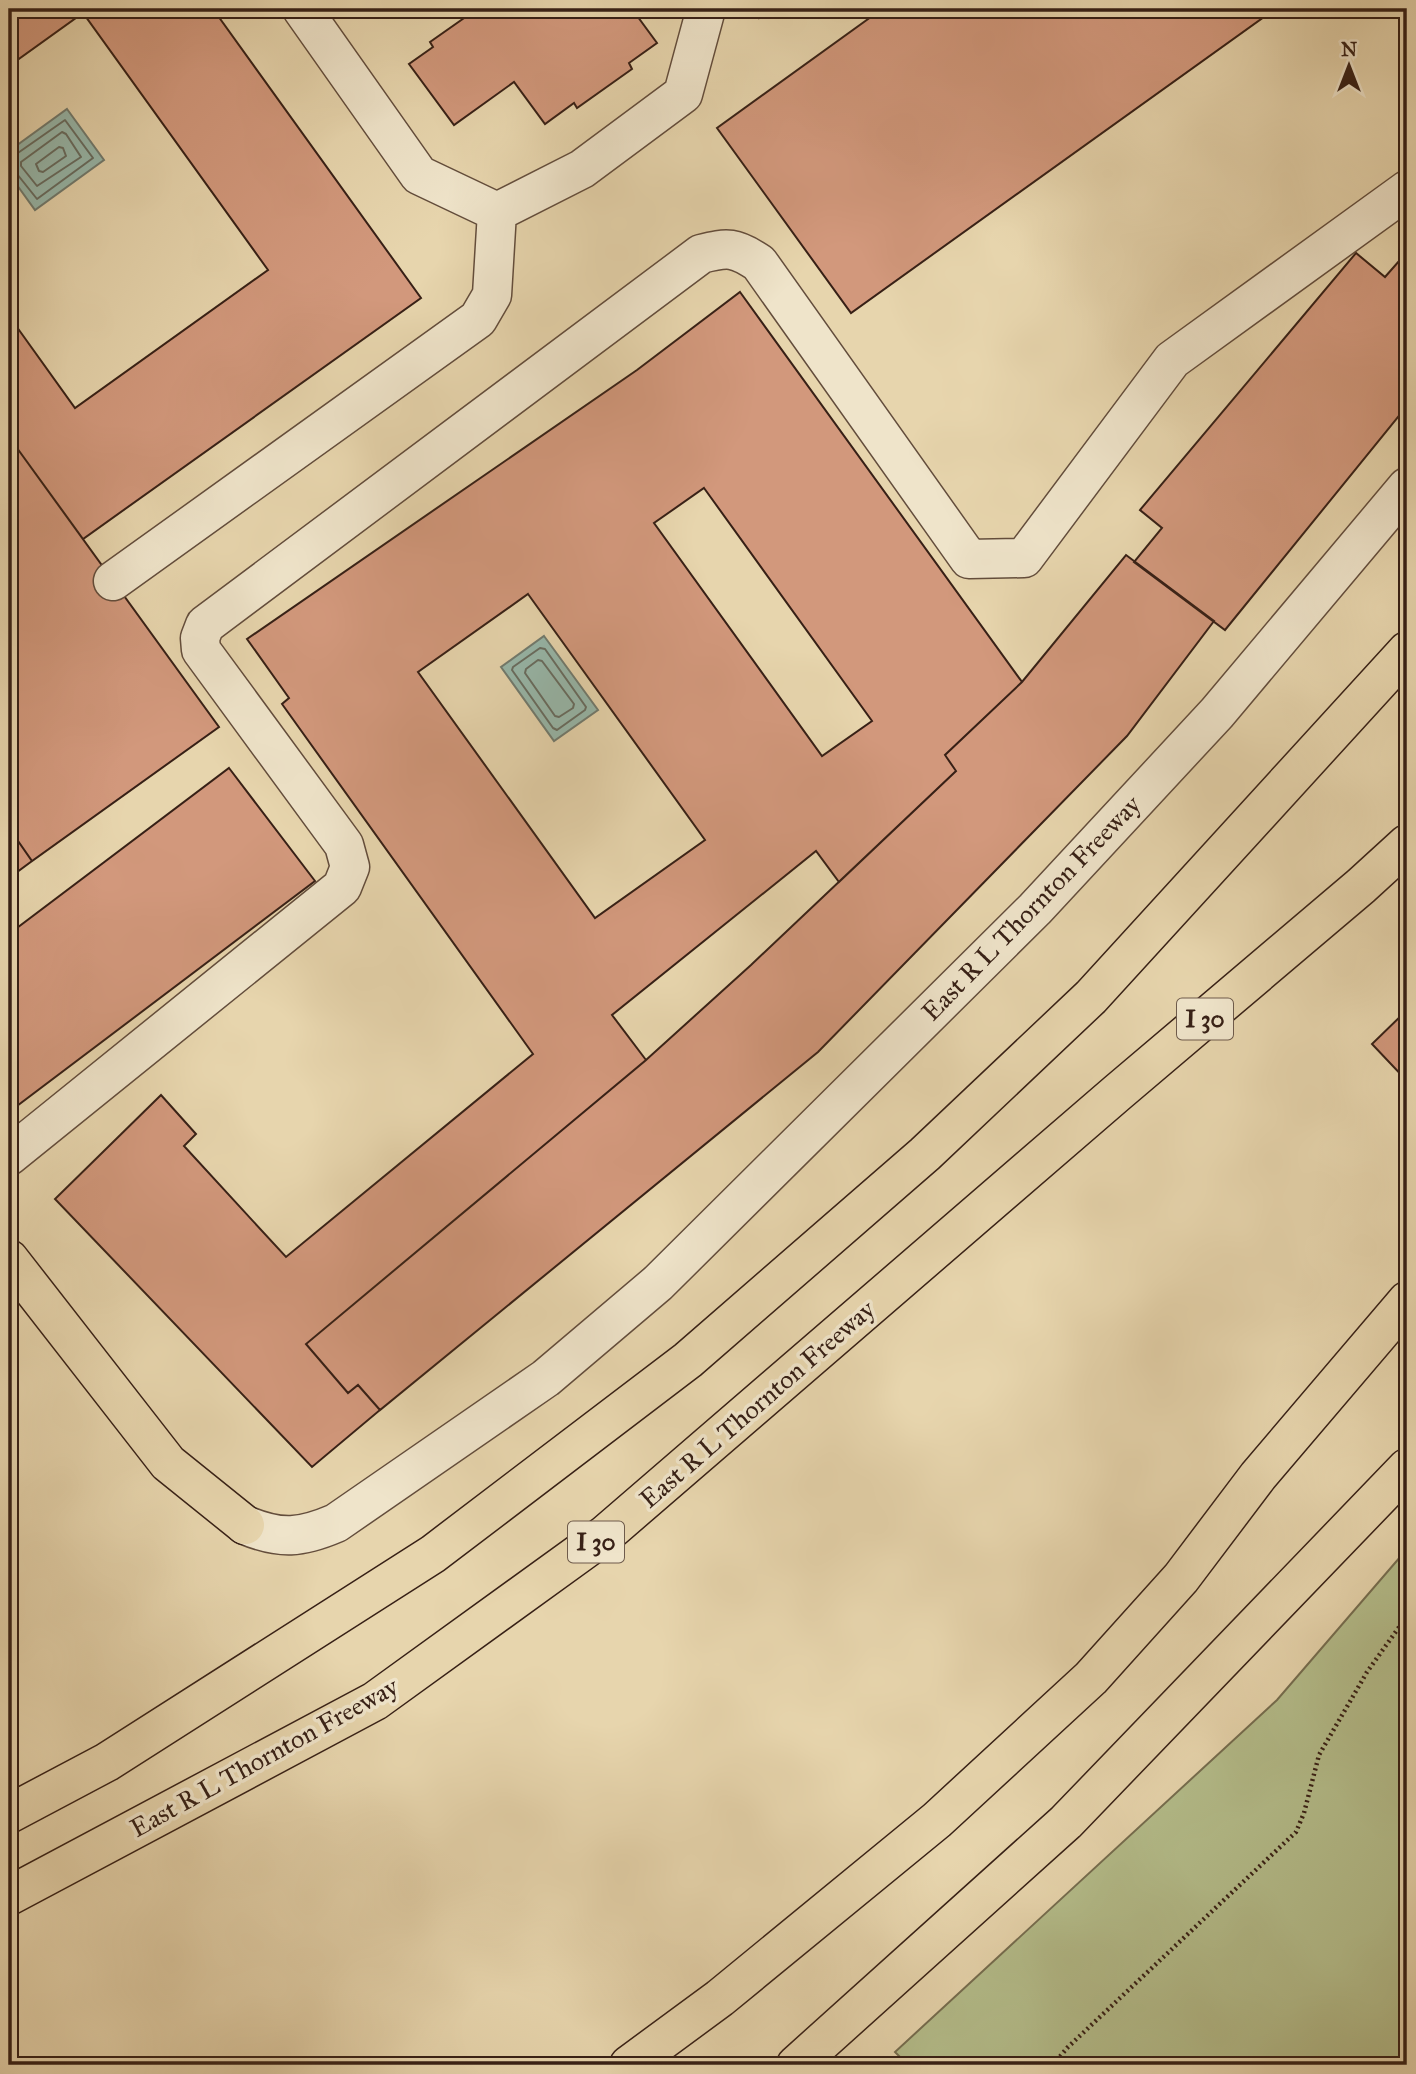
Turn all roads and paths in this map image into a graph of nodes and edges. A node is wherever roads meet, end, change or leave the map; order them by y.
1 (302, 9) edge
2 (706, 9) edge
3 (1407, 190) edge
4 (497, 212) junction
5 (1407, 487) edge
6 (113, 581) dead end
7 (1404, 654) edge
8 (1407, 844) edge
9 (1407, 871) edge
10 (1361, 886) junction
11 (10, 1155) edge
12 (9, 1259) edge
13 (1407, 1278) edge
14 (1407, 1301) edge
15 (1346, 1372) junction
16 (1407, 1468) edge
17 (245, 1525) joint
18 (1407, 1616) edge
19 (9, 1814) edge
20 (9, 1896) edge
21 (629, 2065) edge
22 (796, 2065) edge
23 (1052, 2065) edge

1 - 4 street
2 - 4 street
3 - 11 street
4 - 6 street
5 - 17 street, East R L Thornton Freeway
7 - 19 main road
8 - 10 main road, East R L Thornton Freeway / I 30
9 - 10 main road
10 - 20 main road, East R L Thornton Freeway / I 30
12 - 17 main road
13 - 15 main road
14 - 15 main road
15 - 21 main road
16 - 22 main road
18 - 23 path

